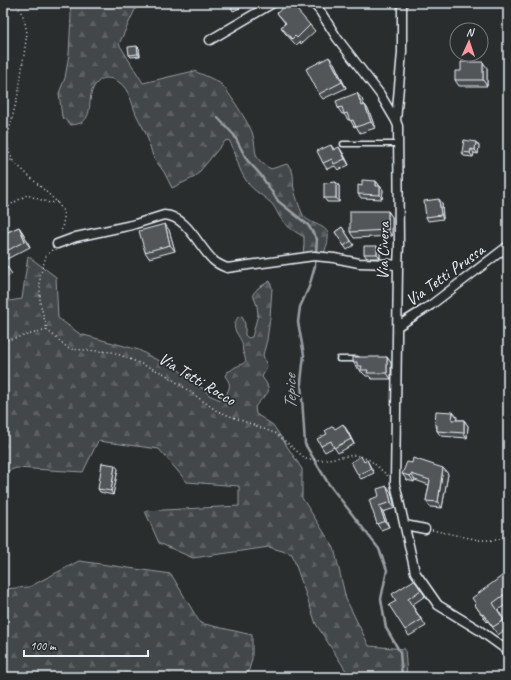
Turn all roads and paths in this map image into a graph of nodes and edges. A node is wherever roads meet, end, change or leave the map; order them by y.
1 (16, 3) edge
2 (273, 3) edge
3 (313, 3) edge
4 (402, 3) edge
5 (210, 40) dead end
6 (396, 121) junction
7 (343, 144) dead end
8 (398, 144) junction
9 (3, 157) edge
10 (13, 162) junction
11 (57, 202) junction
12 (3, 212) edge
13 (57, 244) junction
14 (508, 246) edge
15 (398, 266) junction
16 (398, 326) junction
17 (47, 330) junction
18 (3, 341) edge
19 (339, 359) dead end
20 (361, 359) edge
21 (395, 483) junction
22 (405, 525) junction
23 (425, 529) joint
24 (508, 536) edge
25 (507, 649) edge

1 - 10 path
2 - 5 street
3 - 6 street, Via Civera
4 - 6 street
6 - 8 street, Via Civera
7 - 8 lane
8 - 15 street, Via Civera
9 - 10 path
10 - 11 path
11 - 12 path
11 - 13 path
13 - 15 street
13 - 17 path
14 - 16 street, Via Tetti Prussa
15 - 16 street, Via Civera
16 - 21 street, Via Civera
17 - 18 path
17 - 21 path, Via Tetti Rocco
19 - 20 lane
21 - 22 street, Via Civera
22 - 23 street
22 - 25 street, Via Civera
23 - 24 path

